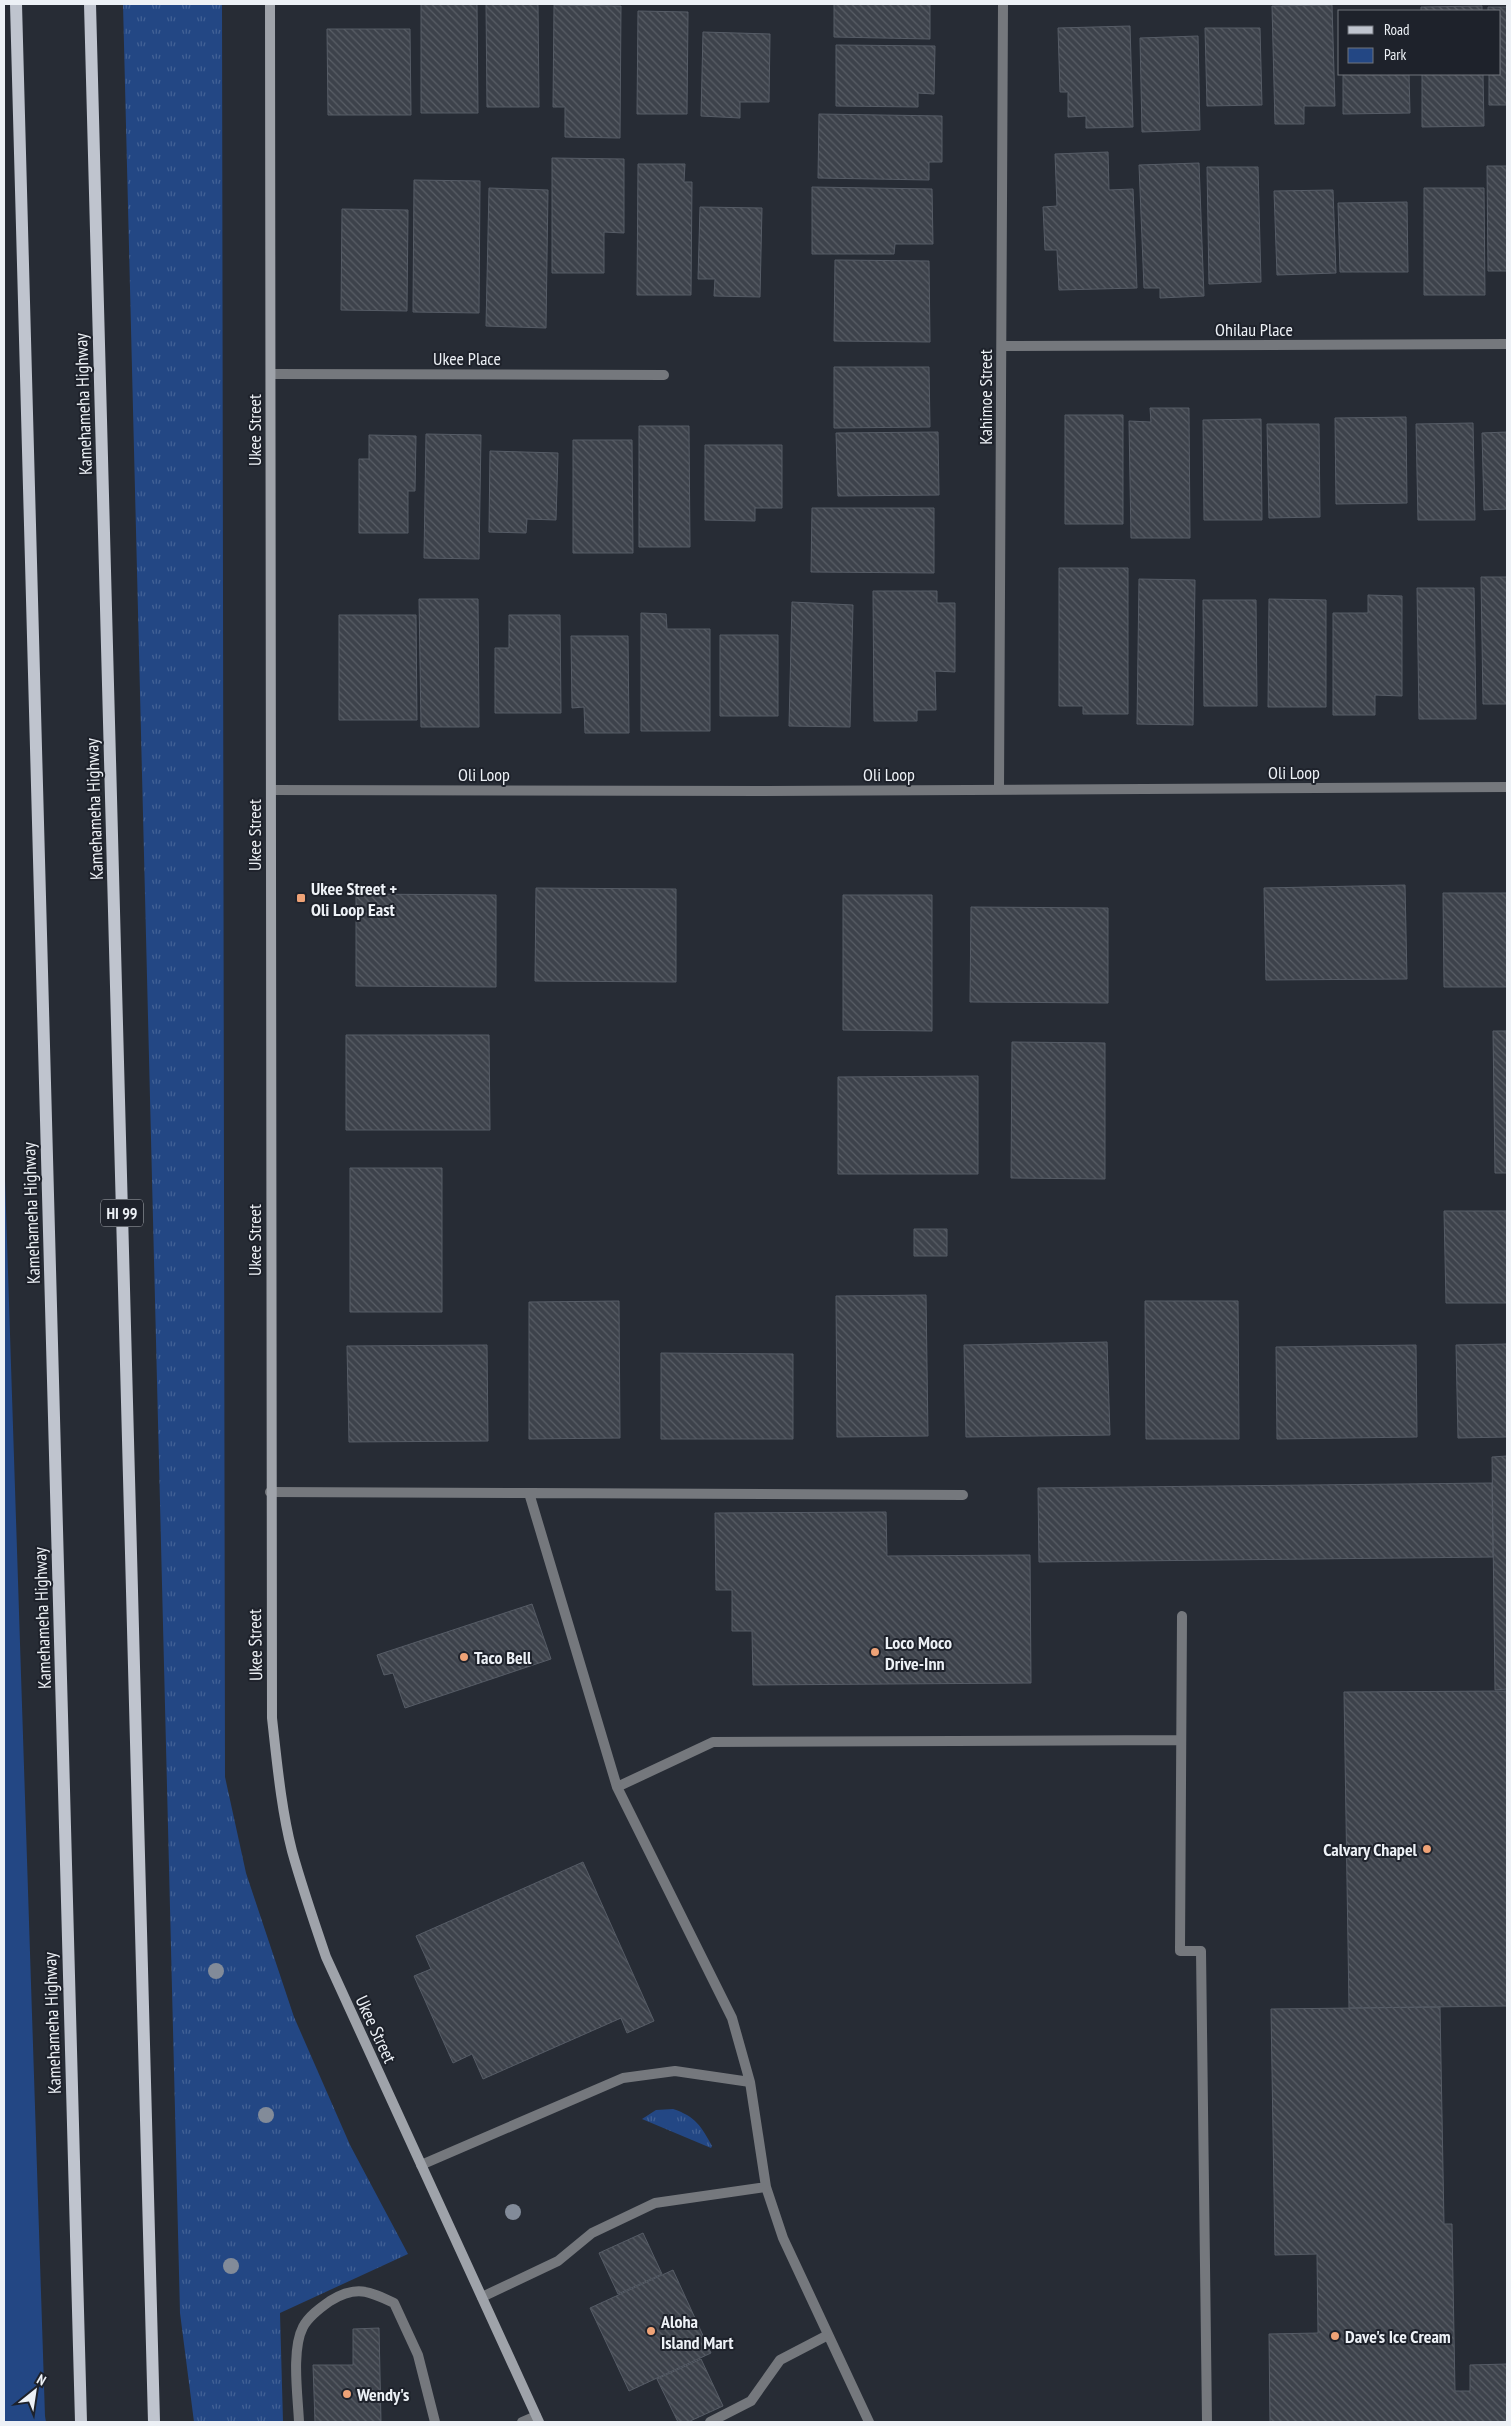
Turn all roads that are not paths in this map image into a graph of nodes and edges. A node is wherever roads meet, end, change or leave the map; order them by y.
1 (16, 4) edge
2 (90, 4) edge
3 (270, 4) edge
4 (1004, 4) edge
5 (1507, 344) edge
6 (1002, 346) junction
7 (271, 374) junction
8 (664, 375) dead end
9 (1507, 787) edge
10 (271, 790) junction
11 (999, 790) junction
12 (270, 1492) junction
13 (528, 1493) junction
14 (964, 1495) dead end
15 (1182, 1616) dead end
16 (1181, 1740) junction
17 (617, 1787) junction
18 (750, 2082) junction
19 (421, 2165) junction
20 (766, 2187) junction
21 (482, 2298) junction
22 (828, 2335) junction
23 (538, 2419) edge
24 (80, 2422) edge
25 (154, 2422) edge
26 (299, 2422) edge
27 (435, 2422) edge
28 (522, 2422) edge
29 (710, 2422) edge
30 (870, 2422) edge
31 (1207, 2422) edge

1 - 24 main road, Kamehameha Highway
2 - 25 main road, Kamehameha Highway / HI 99
3 - 7 street, Ukee Street
4 - 6 street, Kahimoe Street
5 - 6 street, Ohilau Place
6 - 11 street, Kahimoe Street
7 - 8 street, Ukee Place
7 - 10 street, Ukee Street
9 - 11 street, Oli Loop
10 - 11 street, Oli Loop
10 - 12 street, Ukee Street
12 - 13 street
12 - 19 street, Ukee Street
13 - 14 street
13 - 17 street
15 - 16 street
16 - 17 street
16 - 31 street
17 - 18 street
18 - 19 street
18 - 20 street
19 - 21 street, Ukee Street
20 - 21 street
20 - 22 street
21 - 23 street, Ukee Street
22 - 29 street
22 - 30 street
23 - 28 street
26 - 27 street

